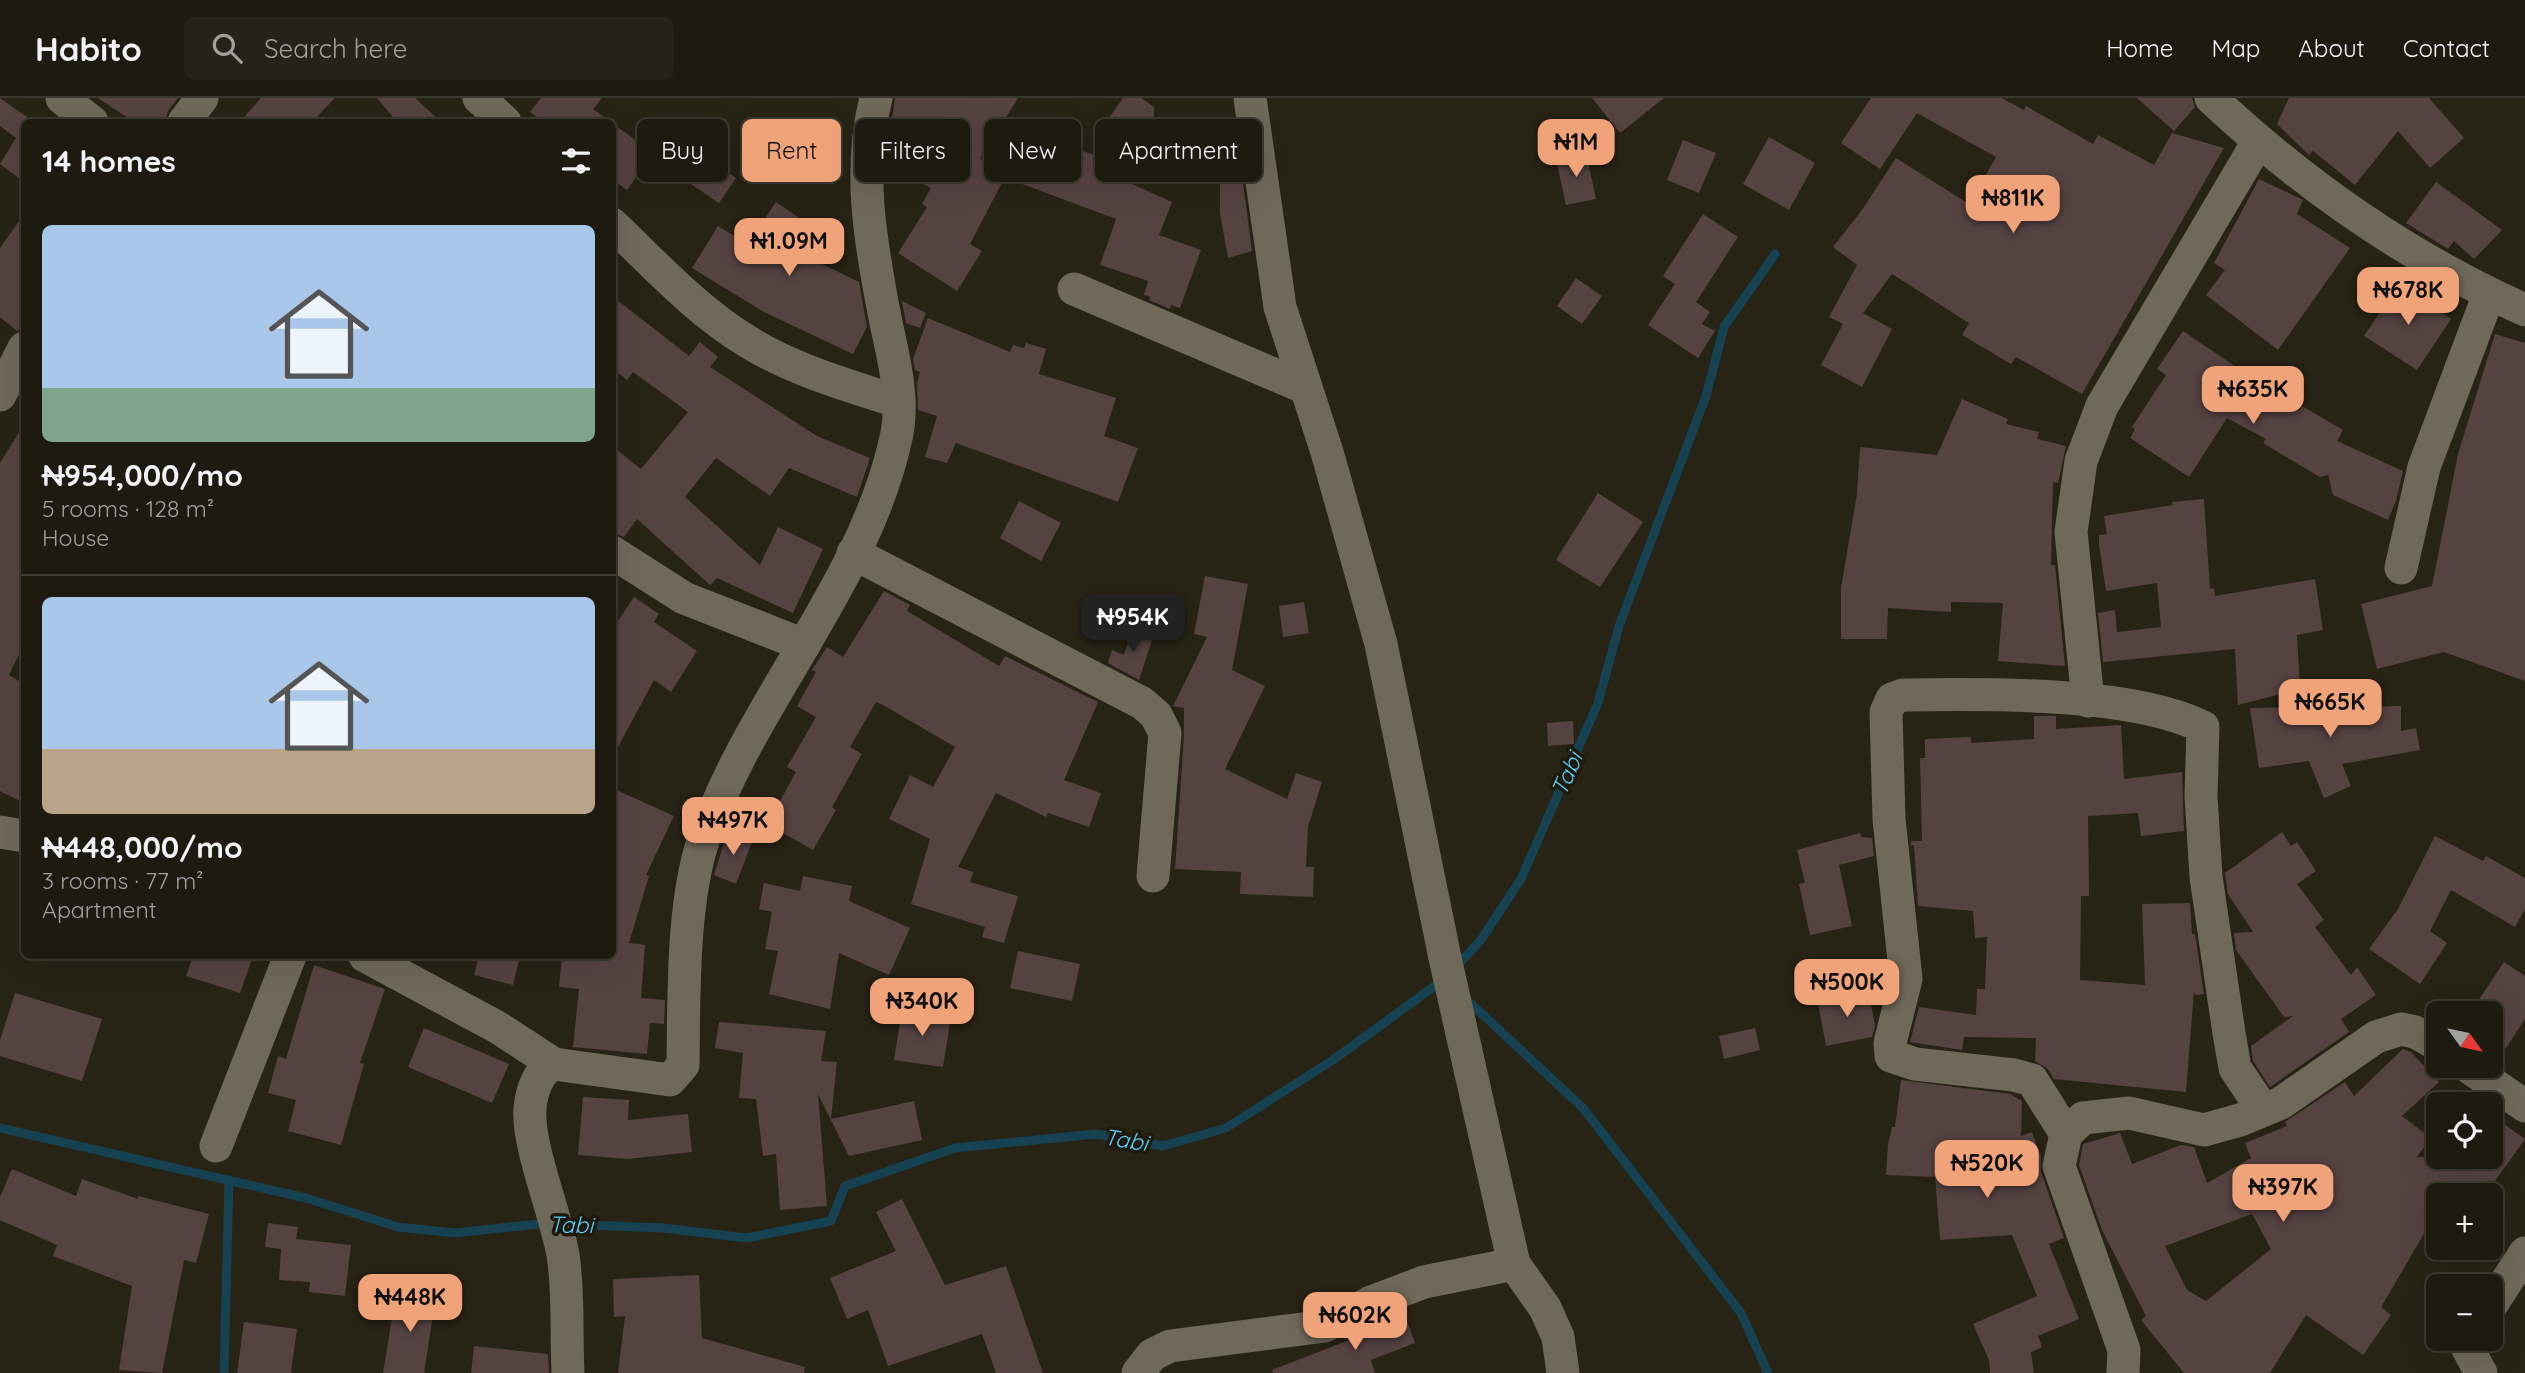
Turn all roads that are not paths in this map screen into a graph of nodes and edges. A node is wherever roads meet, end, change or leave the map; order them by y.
1 (62, 98) edge
2 (202, 98) edge
3 (479, 98) edge
4 (876, 98) edge
5 (1250, 98) edge
6 (2211, 98) edge
7 (88, 119) edge
8 (186, 119) edge
9 (502, 119) edge
10 (2258, 142) junction
11 (616, 228) edge
12 (1074, 289) dead end
13 (2489, 294) junction
14 (2525, 310) edge
15 (21, 354) edge
16 (1306, 388) junction
17 (0, 394) edge
18 (898, 402) junction
19 (853, 553) junction
20 (616, 555) edge
21 (2401, 568) dead end
22 (804, 645) junction
23 (2088, 701) junction
24 (0, 831) edge
25 (21, 835) edge
26 (1153, 876) dead end
27 (289, 959) edge
28 (371, 959) edge
29 (2426, 1038) edge
30 (554, 1064) junction
31 (2484, 1078) edge
32 (2525, 1106) edge
33 (2263, 1110) junction
34 (2066, 1134) junction
35 (216, 1146) dead end
36 (2525, 1253) edge
37 (1514, 1264) junction
38 (2503, 1287) edge
39 (2469, 1351) edge
40 (568, 1373) edge
41 (1138, 1373) edge
42 (1563, 1373) edge
43 (2123, 1373) edge
44 (2481, 1373) edge

1 - 7 street
2 - 8 street
3 - 9 street
4 - 18 street
5 - 16 street
6 - 10 street
10 - 13 street
10 - 23 street
11 - 18 street
12 - 16 street
13 - 14 street
13 - 21 street
15 - 17 street
16 - 37 street
18 - 19 street
19 - 22 street
19 - 26 street
20 - 22 street
22 - 30 street
23 - 33 street
23 - 34 street
24 - 25 street
27 - 35 street
28 - 30 street
29 - 33 street
30 - 40 street
31 - 32 street
33 - 34 street
34 - 43 street
36 - 38 street
37 - 41 street
37 - 42 street
39 - 44 street

